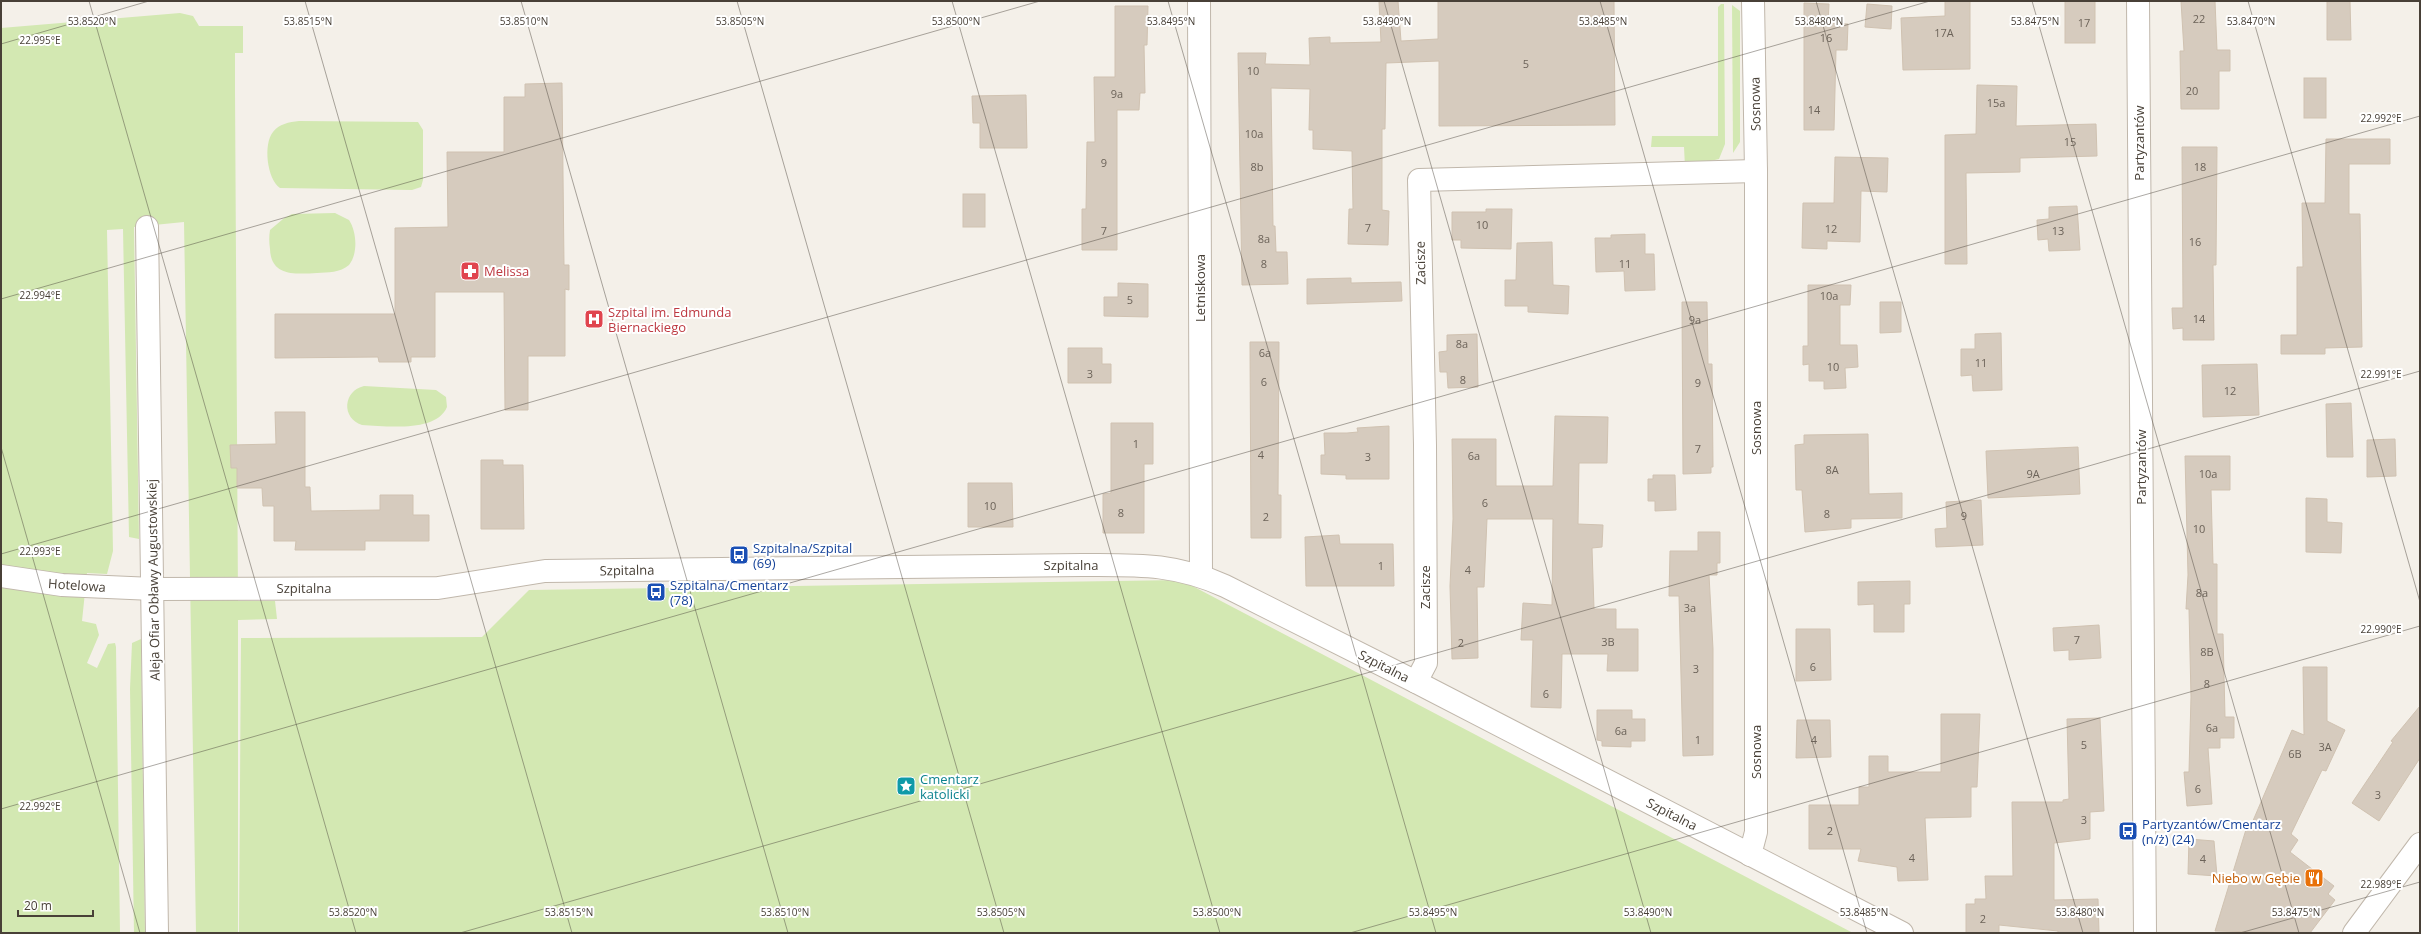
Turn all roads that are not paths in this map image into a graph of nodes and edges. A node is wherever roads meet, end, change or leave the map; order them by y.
1 (1199, 1) edge
2 (1753, 1) edge
3 (2138, 1) edge
4 (1756, 170) junction
5 (147, 227) dead end
6 (1201, 575) junction
7 (1, 576) edge
8 (153, 589) junction
9 (1416, 682) junction
10 (2420, 844) edge
11 (1750, 855) junction
12 (157, 933) edge
13 (1902, 933) edge
14 (2145, 933) edge
15 (2354, 933) edge

1 - 6 street, Letniskowa
2 - 4 street, Sosnowa
3 - 14 street, Partyzantów
4 - 9 street, Zacisze
4 - 11 street, Sosnowa
5 - 8 street, Aleja Ofiar Obławy Augustowskiej
6 - 8 street, Szpitalna
6 - 9 street, Szpitalna
7 - 8 street, Hotelowa
8 - 12 street, Aleja Ofiar Obławy Augustowskiej
9 - 11 street, Szpitalna
10 - 15 street
11 - 13 street, Szpitalna

